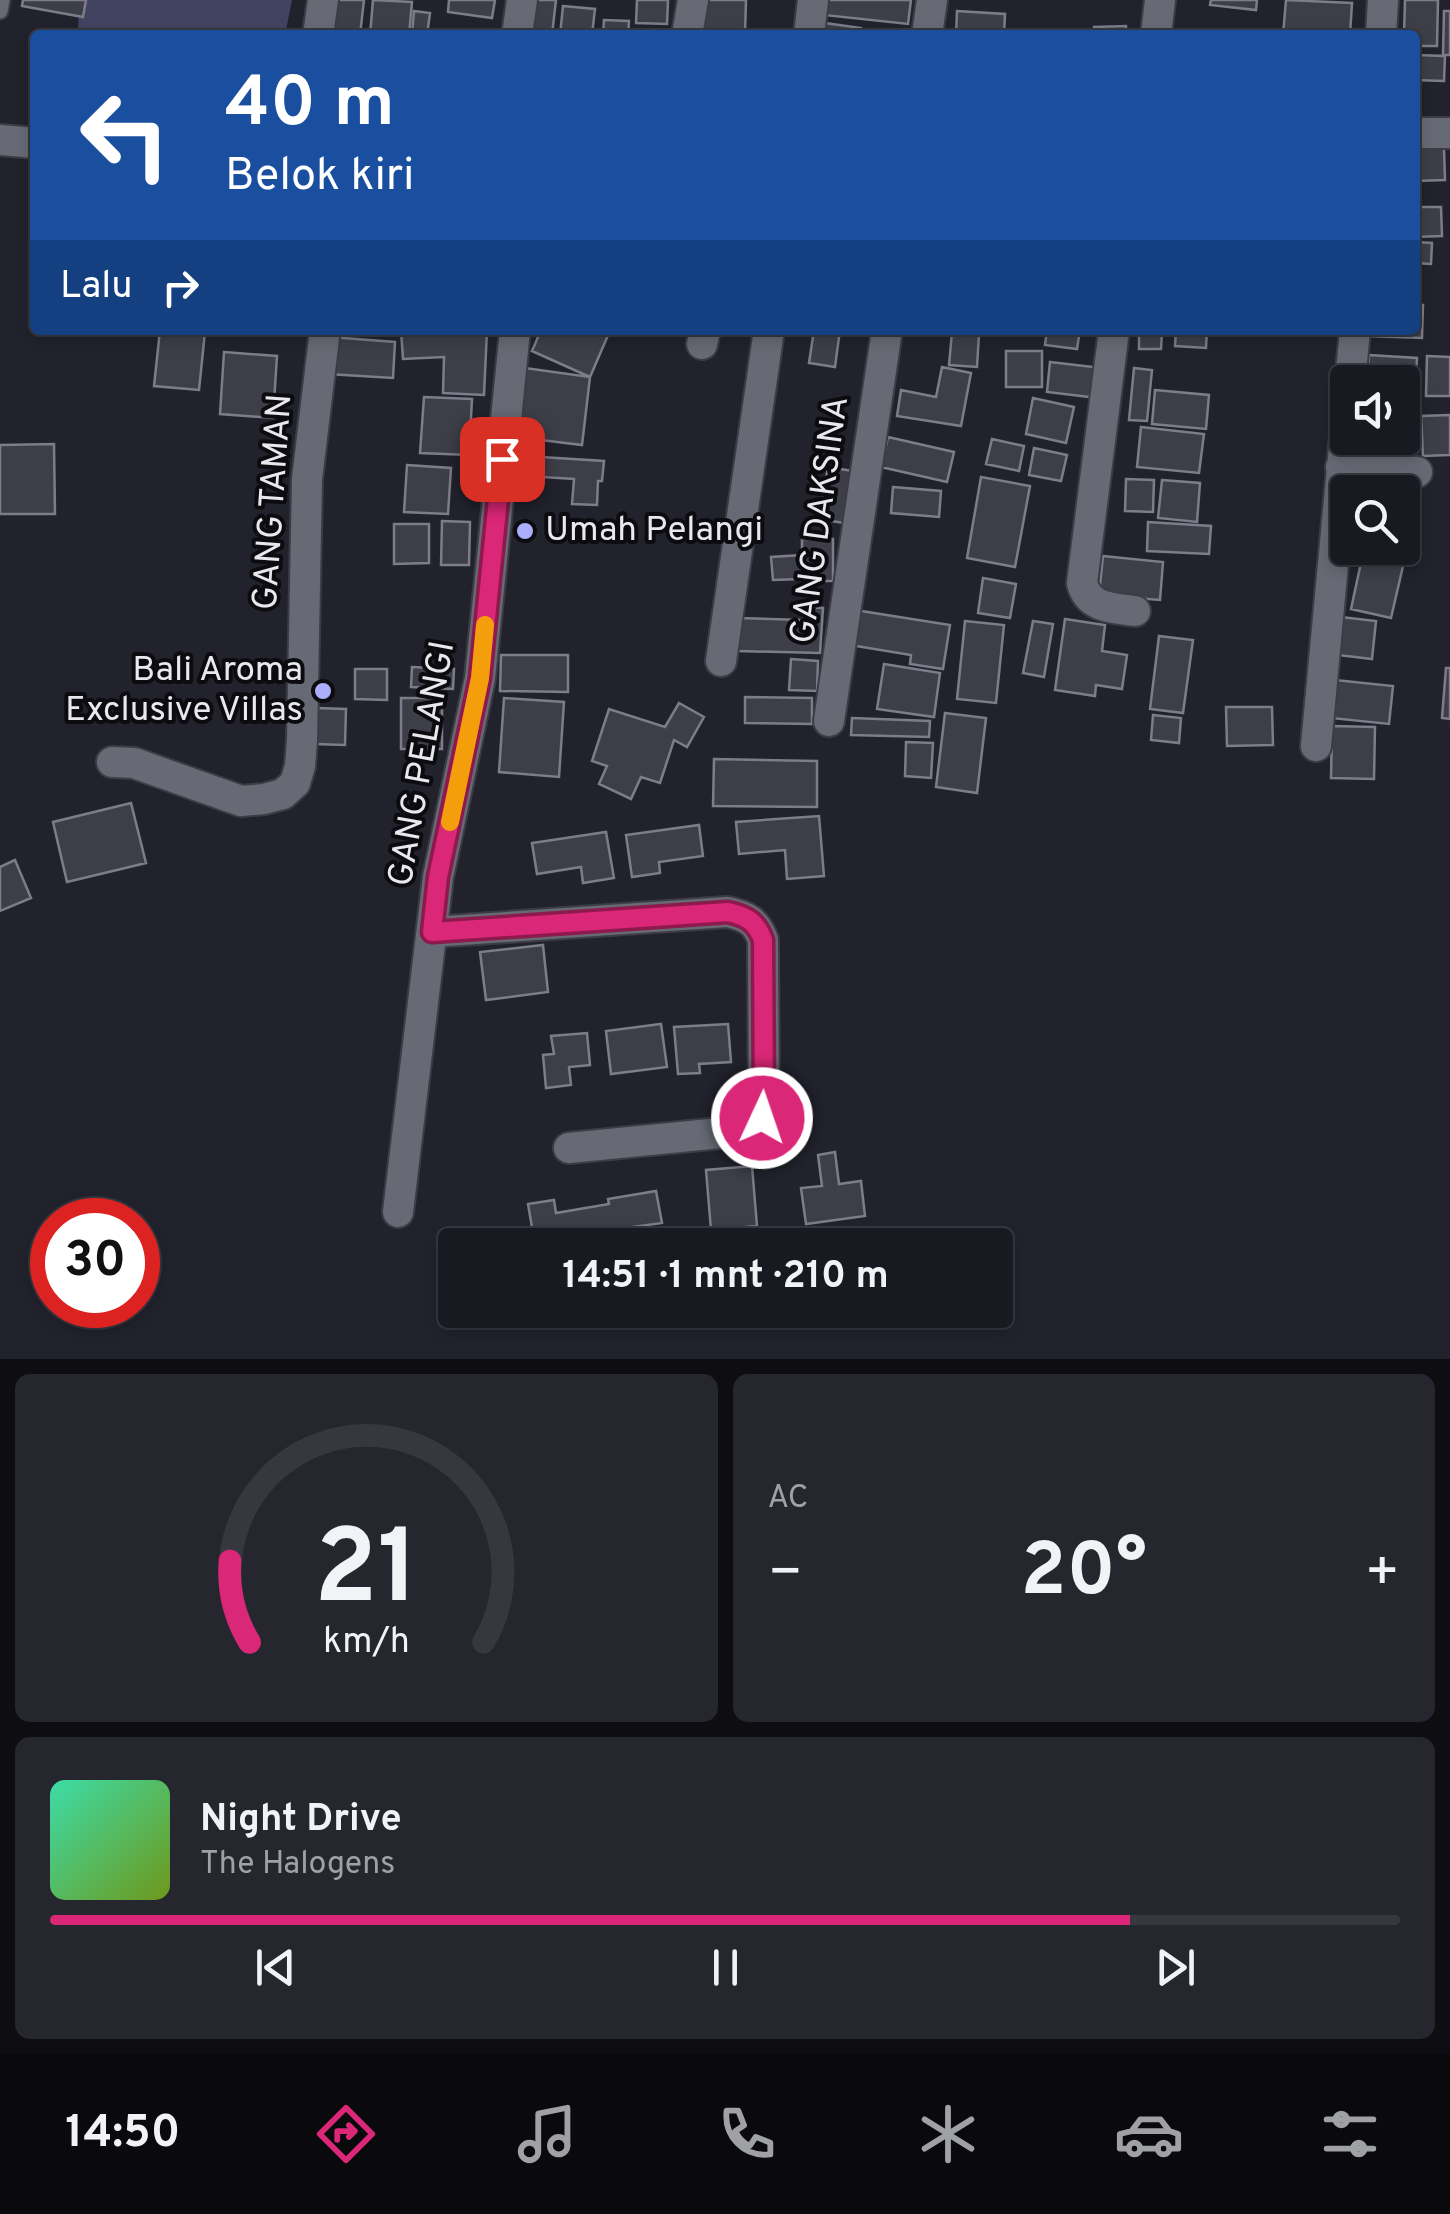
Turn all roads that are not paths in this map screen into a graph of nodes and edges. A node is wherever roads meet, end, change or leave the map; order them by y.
1 (2, 0) edge
2 (323, 0) edge
3 (522, 0) edge
4 (693, 0) edge
5 (812, 0) edge
6 (932, 0) edge
7 (1160, 0) edge
8 (1383, 0) edge
9 (0, 11) edge
10 (319, 30) edge
11 (519, 30) edge
12 (688, 30) edge
13 (809, 30) edge
14 (928, 30) edge
15 (1157, 30) edge
16 (1381, 30) edge
17 (1420, 133) edge
18 (1450, 133) edge
19 (0, 140) edge
20 (30, 142) edge
21 (324, 335) edge
22 (514, 335) edge
23 (768, 335) edge
24 (886, 335) edge
25 (1113, 335) edge
26 (1355, 335) edge
27 (1352, 365) edge
28 (1342, 455) edge
29 (1341, 466) junction
30 (1417, 472) dead end
31 (1135, 611) dead end
32 (721, 662) dead end
33 (829, 721) dead end
34 (1316, 746) dead end
35 (112, 762) dead end
36 (432, 932) junction
37 (569, 1148) dead end
38 (398, 1212) dead end

1 - 9 lane
2 - 10 street
3 - 11 street
4 - 12 street
5 - 13 street
6 - 14 street
7 - 15 street
8 - 16 street
17 - 18 street
19 - 20 street
21 - 35 street, GANG TAMAN
22 - 36 street, GANG PELANGI
23 - 32 street
24 - 33 street, GANG DAKSINA
25 - 31 street
26 - 27 street
28 - 29 street
29 - 30 street
29 - 34 street
36 - 37 street
36 - 38 street, GANG PELANGI

